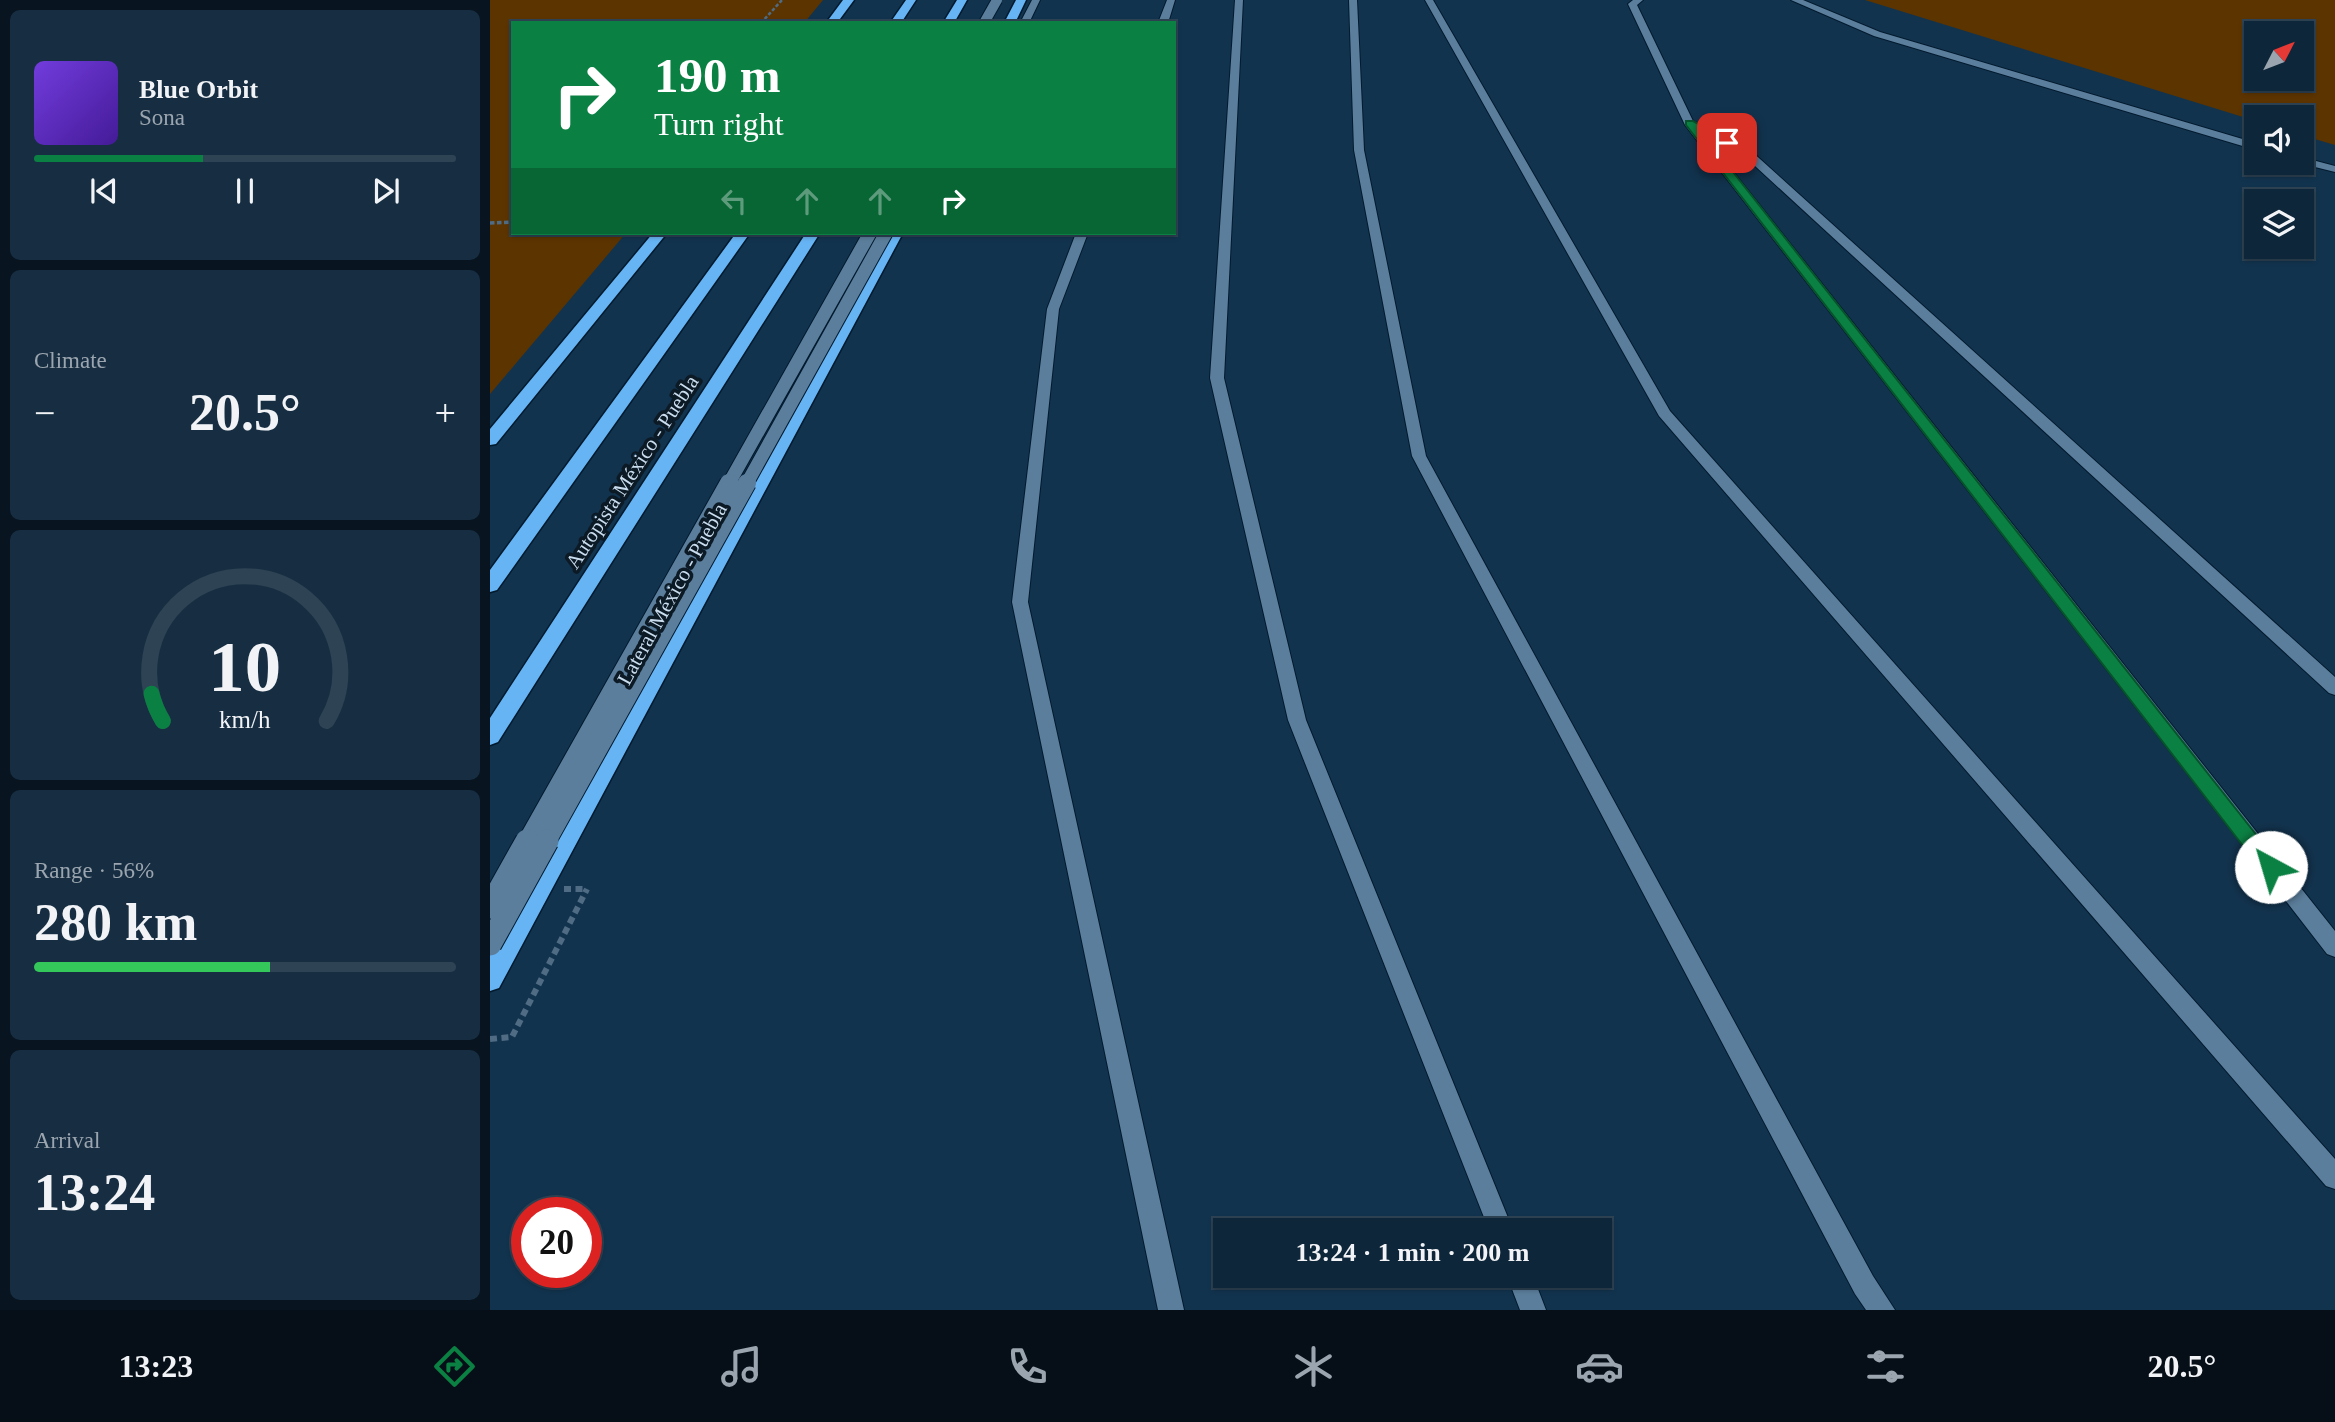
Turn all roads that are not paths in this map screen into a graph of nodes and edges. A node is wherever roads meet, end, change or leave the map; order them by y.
1 (849, 0) edge
2 (911, 0) edge
3 (962, 0) edge
4 (999, 0) edge
5 (1021, 0) edge
6 (1036, 0) edge
7 (1171, 0) edge
8 (1240, 0) edge
9 (1353, 0) edge
10 (1429, 0) edge
11 (1639, 0) edge
12 (1795, 0) edge
13 (833, 21) edge
14 (896, 21) edge
15 (948, 21) edge
16 (984, 21) edge
17 (1010, 21) edge
18 (1025, 21) edge
19 (1164, 21) edge
20 (1689, 123) junction
21 (2244, 143) edge
22 (2314, 163) edge
23 (2335, 169) edge
24 (658, 235) edge
25 (742, 235) edge
26 (812, 235) edge
27 (869, 235) edge
28 (885, 235) edge
29 (895, 235) edge
30 (1081, 235) edge
31 (490, 440) edge
32 (490, 585) edge
33 (2335, 688) edge
34 (490, 736) edge
35 (490, 907) edge
36 (490, 944) edge
37 (2335, 947) edge
38 (490, 979) edge
39 (2335, 1177) edge
40 (1497, 1218) edge
41 (1525, 1288) edge
42 (1171, 1310) edge
43 (1533, 1310) edge
44 (1882, 1310) edge

1 - 13 highway
2 - 14 highway
3 - 15 highway
4 - 16 highway
5 - 17 highway
6 - 18 lane
7 - 19 lane
8 - 40 lane
9 - 44 lane
10 - 39 lane
11 - 20 lane
12 - 21 lane
20 - 33 lane
20 - 37 lane
22 - 23 lane
24 - 31 highway
25 - 32 highway
26 - 34 highway, Autopista México - Puebla
27 - 35 lane, bridge
28 - 36 lane, bridge
29 - 38 highway, Lateral México - Puebla
30 - 42 lane
41 - 43 lane

